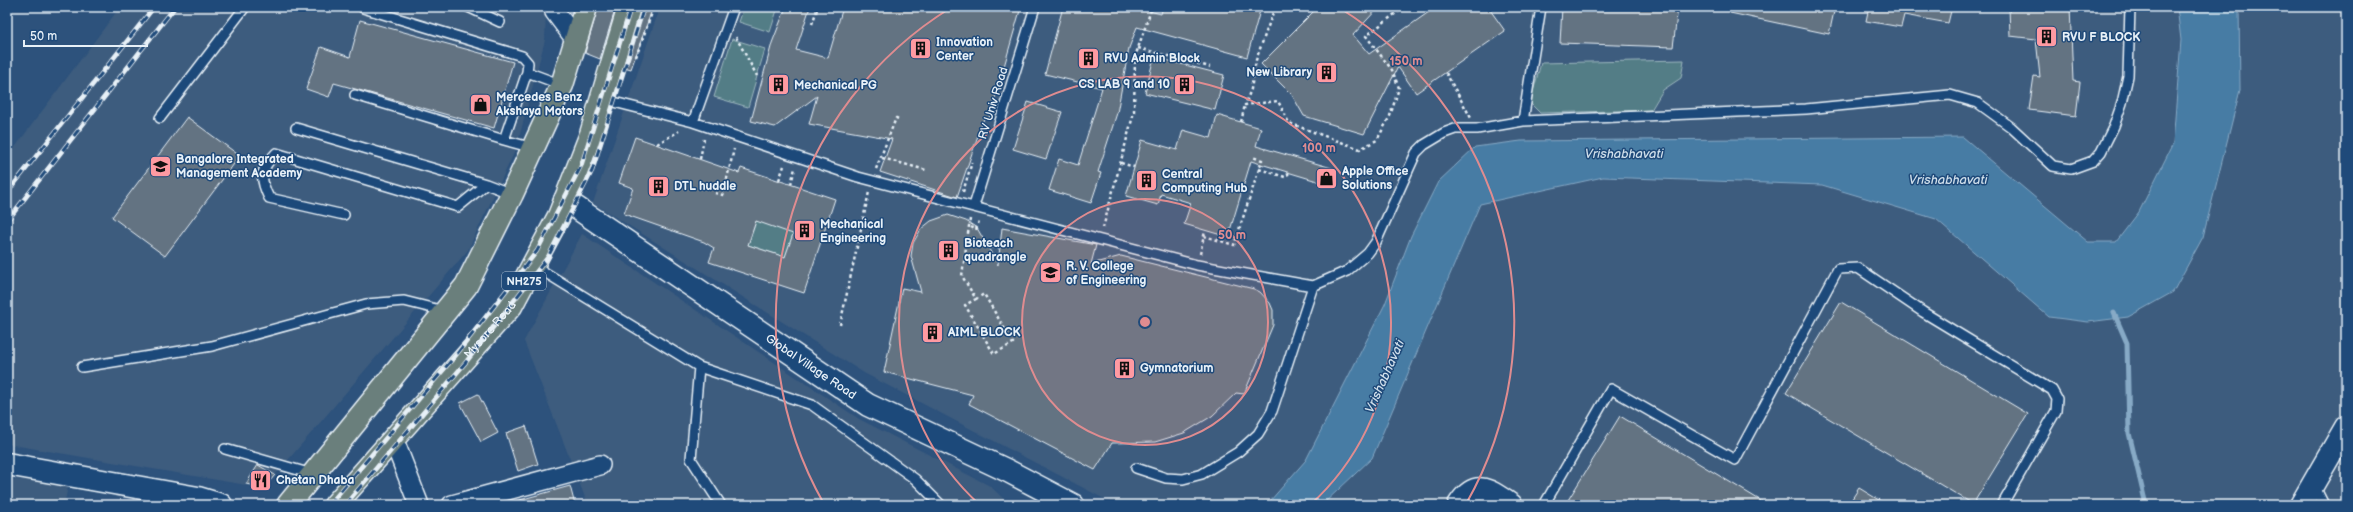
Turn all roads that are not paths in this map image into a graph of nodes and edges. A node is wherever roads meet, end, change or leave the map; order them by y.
1 (245, 7) edge
2 (468, 7) edge
3 (557, 7) edge
4 (586, 7) edge
5 (629, 7) edge
6 (734, 7) edge
7 (1035, 7) edge
8 (1541, 7) edge
9 (2130, 7) edge
10 (363, 8) edge
11 (500, 22) dead end
12 (576, 40) junction
13 (526, 72) junction
14 (562, 85) junction
15 (355, 95) dead end
16 (602, 99) junction
17 (160, 118) dead end
18 (1523, 120) junction
19 (693, 122) junction
20 (296, 128) dead end
21 (504, 140) junction
22 (533, 148) junction
23 (486, 184) junction
24 (512, 194) junction
25 (565, 200) junction
26 (974, 206) junction
27 (344, 215) dead end
28 (533, 265) junction
29 (1313, 286) junction
30 (445, 311) junction
31 (82, 366) dead end
32 (698, 367) junction
33 (2346, 427) edge
34 (393, 438) junction
35 (225, 449) dead end
36 (7, 464) edge
37 (600, 465) dead end
38 (1136, 468) dead end
39 (313, 474) junction
40 (2313, 482) junction
41 (1485, 498) edge
42 (221, 505) edge
43 (288, 505) edge
44 (336, 505) edge
45 (419, 505) edge
46 (452, 505) edge
47 (721, 505) edge
48 (941, 505) edge
49 (1073, 505) edge
50 (1459, 505) edge
51 (1511, 505) edge
52 (1544, 505) edge
53 (2002, 505) edge
54 (2301, 505) edge
55 (2324, 505) edge

1 - 17 lane
2 - 11 lane
3 - 12 street
4 - 12 highway
5 - 16 highway, Mysore Road / NH275
6 - 19 lane
7 - 26 lane, RV Univ Road
8 - 18 lane
9 - 18 lane
10 - 13 lane
12 - 14 highway
13 - 14 lane
13 - 21 lane
14 - 22 highway
15 - 21 lane
16 - 19 lane
16 - 25 highway, Mysore Road / NH275
18 - 29 lane
19 - 26 lane
20 - 23 lane
21 - 22 lane
22 - 24 highway
23 - 24 lane
23 - 27 lane
24 - 30 highway
25 - 28 highway, Mysore Road / NH275
25 - 49 street, Global Village Road
26 - 29 lane
28 - 32 lane
28 - 34 highway, Mysore Road / NH275
29 - 38 lane
30 - 31 lane
30 - 39 highway
32 - 47 lane
32 - 48 lane
33 - 40 street
34 - 44 highway, Mysore Road / NH275
34 - 45 street
35 - 39 lane
36 - 42 street
37 - 46 street
39 - 43 highway
40 - 54 street
40 - 55 lane
41 - 50 street
41 - 51 street
52 - 53 lane

